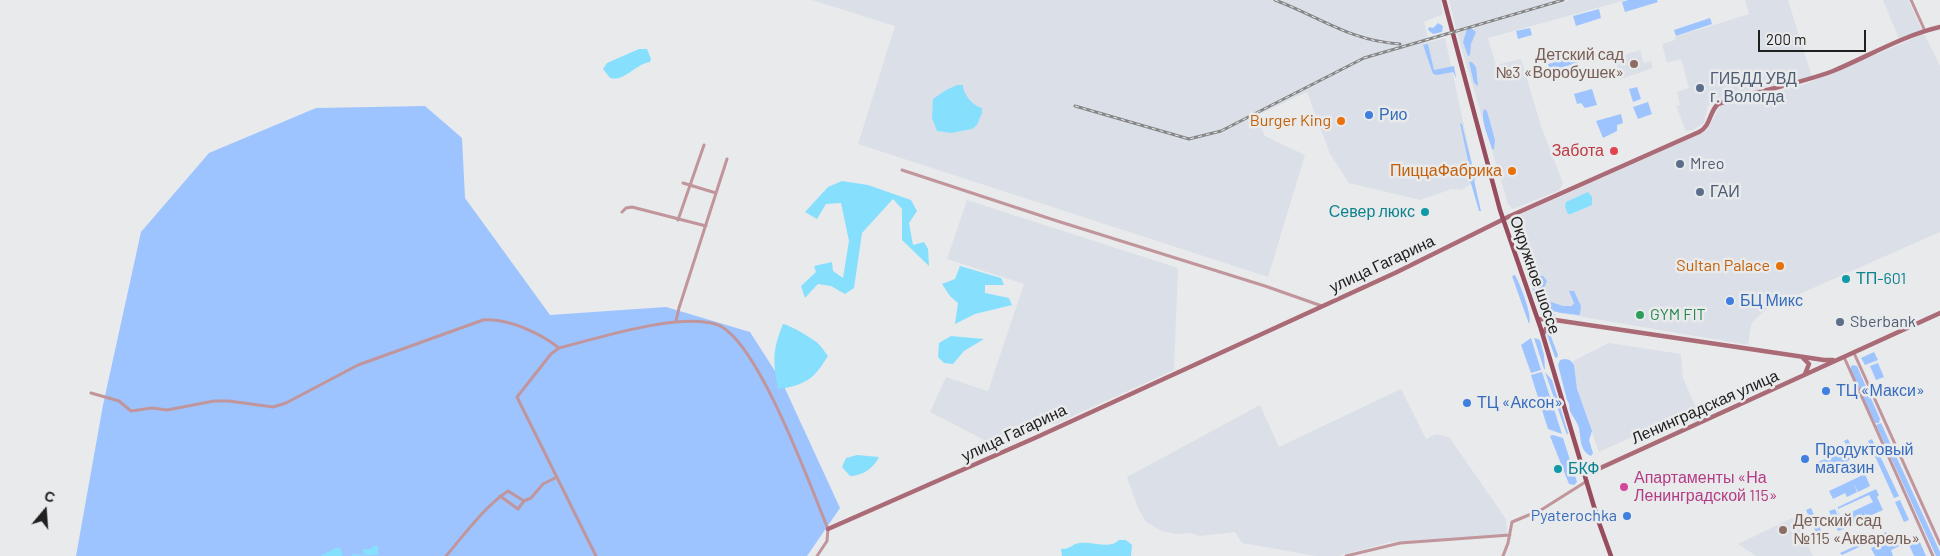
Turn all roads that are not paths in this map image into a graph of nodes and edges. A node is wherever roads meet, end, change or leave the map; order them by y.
1 (1444, 0) edge
2 (1911, 0) edge
3 (1940, 27) edge
4 (1925, 31) junction
5 (704, 144) dead end
6 (726, 159) dead end
7 (902, 170) dead end
8 (683, 183) dead end
9 (690, 185) junction
10 (716, 193) junction
11 (622, 212) dead end
12 (1503, 219) junction
13 (678, 220) junction
14 (706, 226) junction
15 (1322, 306) junction
16 (1940, 313) edge
17 (1538, 319) junction
18 (1555, 320) junction
19 (676, 321) junction
20 (1543, 334) junction
21 (559, 348) junction
22 (1854, 353) junction
23 (1802, 357) junction
24 (1844, 357) junction
25 (1835, 360) junction
26 (1804, 375) junction
27 (91, 393) dead end
28 (1881, 422) junction
29 (1873, 423) junction
30 (1585, 475) junction
31 (556, 477) junction
32 (1587, 481) junction
33 (500, 496) junction
34 (524, 501) junction
35 (828, 529) junction
36 (1510, 535) junction
37 (1940, 544) edge
38 (446, 556) edge
39 (596, 556) edge
40 (817, 556) edge
41 (1346, 556) edge
42 (1503, 556) edge
43 (1611, 556) edge
44 (1933, 556) edge

1 - 12 main road, Окружное шоссе
2 - 4 street
3 - 4 street, улица Гагарина
4 - 12 street, улица Гагарина
5 - 9 street
6 - 10 street
7 - 15 street
8 - 9 street
9 - 10 street
9 - 13 street
10 - 14 street
11 - 13 street
12 - 15 street, улица Гагарина
12 - 17 main road, Окружное шоссе
13 - 14 street
14 - 19 street
15 - 35 street, улица Гагарина
16 - 22 street, Ленинградская улица
17 - 18 street, Ленинградская улица
17 - 20 main road, Окружное шоссе
18 - 20 street
18 - 23 street, Ленинградская улица
19 - 21 street
19 - 35 street
20 - 30 main road, Окружное шоссе
21 - 27 street
21 - 31 street
22 - 24 street, Ленинградская улица
22 - 28 street
23 - 25 street, Ленинградская улица
23 - 26 street
24 - 25 street, Ленинградская улица
24 - 29 street
25 - 26 street, Ленинградская улица
26 - 30 street, Ленинградская улица
28 - 29 street
28 - 37 street
29 - 44 street
30 - 32 main road, Окружное шоссе
31 - 34 street
31 - 39 street
32 - 36 street
32 - 43 main road, Окружное шоссе
33 - 34 street
33 - 34 street
33 - 38 street
35 - 40 street
36 - 41 street
36 - 42 street

